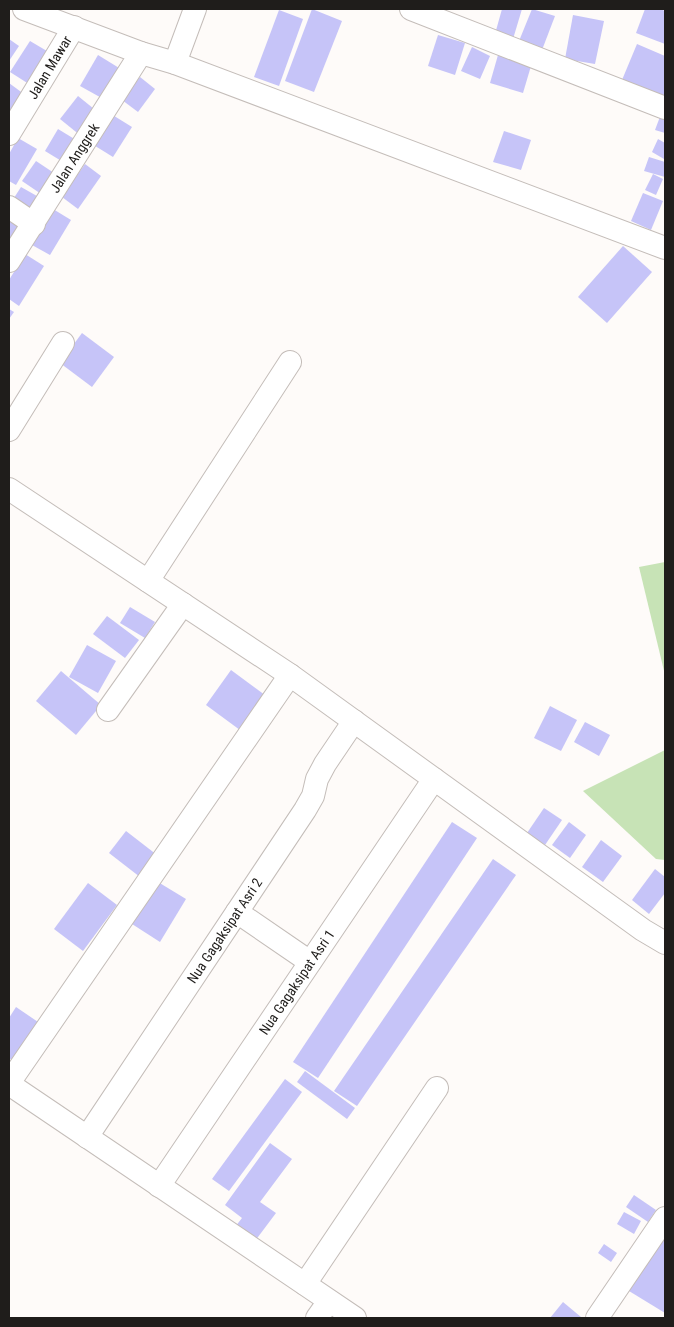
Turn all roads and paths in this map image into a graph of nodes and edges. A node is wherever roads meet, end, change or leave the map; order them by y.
1 (24, 9) edge
2 (194, 9) edge
3 (411, 9) edge
4 (74, 27) junction
5 (141, 53) junction
6 (175, 63) junction
7 (665, 108) edge
8 (9, 134) edge
9 (9, 207) edge
10 (34, 224) junction
11 (665, 248) edge
12 (9, 262) edge
13 (63, 343) dead end
14 (290, 362) dead end
15 (9, 430) edge
16 (9, 489) edge
17 (148, 581) junction
18 (183, 604) junction
19 (290, 675) junction
20 (108, 710) dead end
21 (354, 721) junction
22 (434, 779) junction
23 (238, 912) junction
24 (665, 943) edge
25 (310, 962) junction
26 (9, 1083) edge
27 (437, 1088) dead end
28 (87, 1137) junction
29 (159, 1186) junction
30 (665, 1218) edge
31 (305, 1284) junction
32 (323, 1309) edge
33 (356, 1318) edge
34 (597, 1318) edge

1 - 4 street
2 - 6 street
3 - 7 street
4 - 5 street
4 - 8 street, Jalan Mawar
5 - 6 street
5 - 10 street, Jalan Anggrek
6 - 11 street
9 - 10 street
10 - 12 street, Jalan Anggrek
13 - 15 street
14 - 17 street
16 - 17 street
17 - 18 street
18 - 19 street
18 - 20 street
19 - 21 street
19 - 26 street
21 - 22 street
21 - 23 street, Nua Gagaksipat Asri 2
22 - 24 street
22 - 25 street, Nua Gagaksipat Asri 1
23 - 25 street
23 - 28 street, Nua Gagaksipat Asri 2
25 - 29 street, Nua Gagaksipat Asri 1
26 - 28 street
27 - 31 street
28 - 29 street
29 - 31 street
30 - 34 street
31 - 32 street
32 - 33 street

